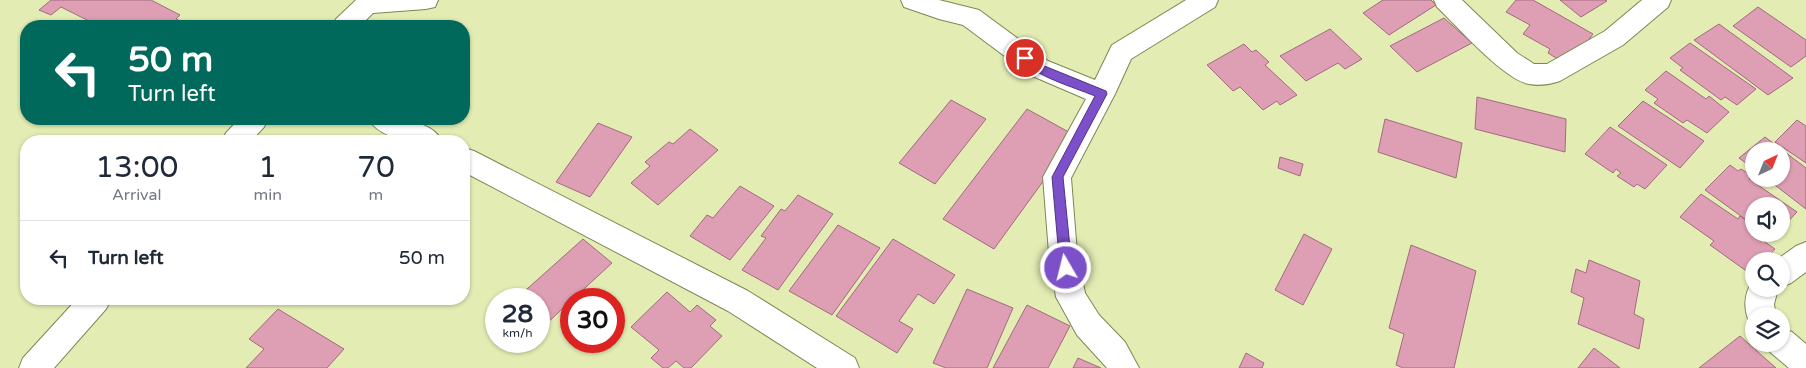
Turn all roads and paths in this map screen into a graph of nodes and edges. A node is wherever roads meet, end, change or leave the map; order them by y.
1 (426, 0) edge
2 (913, 0) edge
3 (1206, 0) edge
4 (1446, 0) edge
5 (1659, 0) edge
6 (369, 2) edge
7 (351, 20) edge
8 (1102, 94) junction
9 (250, 125) edge
10 (395, 125) edge
11 (240, 135) edge
12 (415, 135) edge
13 (470, 162) edge
14 (1806, 255) edge
15 (1790, 267) edge
16 (91, 305) edge
17 (1790, 350) edge
18 (1806, 363) edge
19 (34, 368) edge
20 (844, 368) edge
21 (1124, 368) edge

1 - 6 street
2 - 8 street
3 - 8 street
4 - 5 street
6 - 7 street
8 - 21 street
9 - 11 street
10 - 12 street
13 - 20 street
14 - 15 street
16 - 19 street
17 - 18 street

